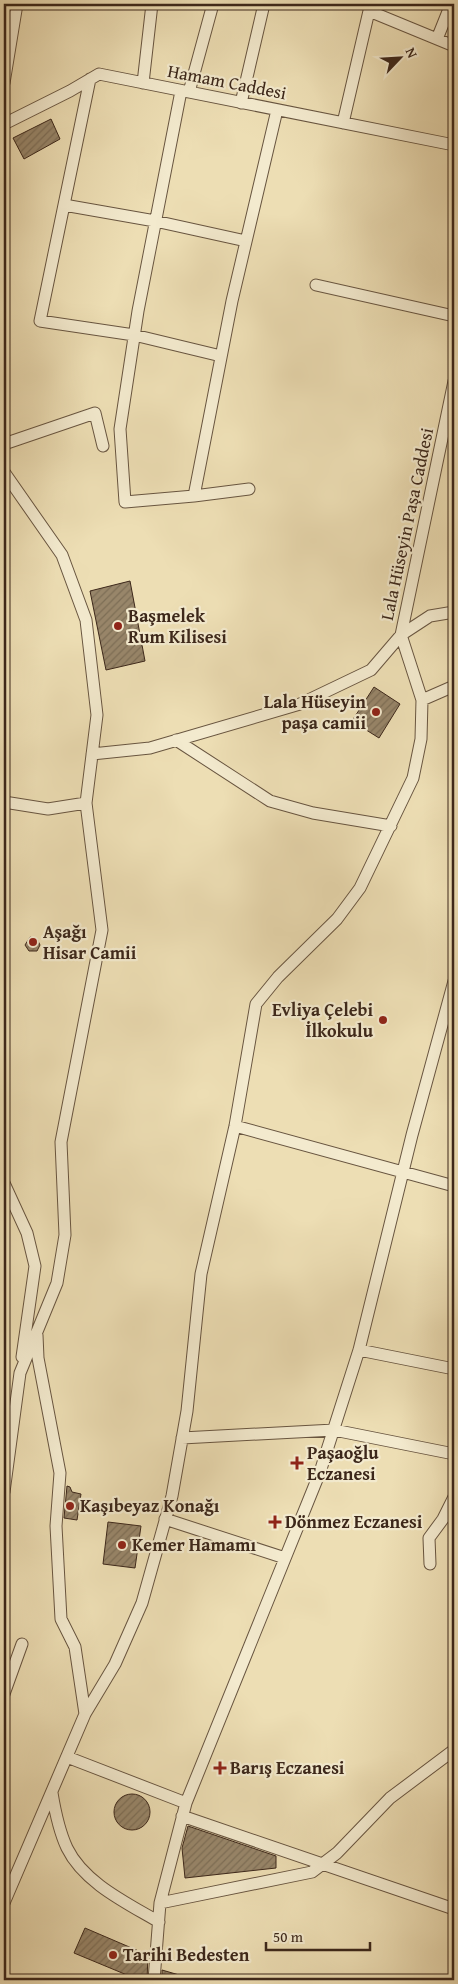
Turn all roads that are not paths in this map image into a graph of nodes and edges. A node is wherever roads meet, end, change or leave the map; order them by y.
1 (152, 4) edge
2 (213, 4) edge
3 (264, 4) edge
4 (451, 4) edge
5 (13, 5) edge
6 (437, 39) junction
7 (454, 46) edge
8 (90, 79) junction
9 (4, 83) edge
10 (144, 83) junction
11 (185, 91) junction
12 (241, 103) junction
13 (278, 110) junction
14 (343, 123) junction
15 (4, 124) edge
16 (454, 145) edge
17 (64, 205) junction
18 (155, 221) junction
19 (246, 241) junction
20 (316, 285) dead end
21 (454, 316) edge
22 (134, 336) junction
23 (221, 356) junction
24 (454, 381) edge
25 (4, 444) edge
26 (103, 446) dead end
27 (4, 472) edge
28 (249, 489) dead end
29 (194, 496) junction
30 (454, 612) edge
31 (401, 634) junction
32 (454, 686) edge
33 (422, 700) junction
34 (176, 740) junction
35 (92, 754) junction
36 (4, 802) edge
37 (86, 804) junction
38 (391, 826) junction
39 (454, 982) edge
40 (235, 1126) junction
41 (403, 1173) junction
42 (4, 1183) edge
43 (454, 1186) edge
44 (37, 1332) junction
45 (359, 1350) junction
46 (454, 1369) edge
47 (20, 1372) junction
48 (334, 1430) junction
49 (182, 1438) junction
50 (454, 1454) edge
51 (4, 1492) edge
52 (454, 1497) edge
53 (165, 1519) junction
54 (285, 1558) junction
55 (430, 1564) dead end
56 (22, 1644) dead end
57 (4, 1694) edge
58 (85, 1714) junction
59 (454, 1751) edge
60 (67, 1757) junction
61 (52, 1792) junction
62 (186, 1804) junction
63 (182, 1816) junction
64 (323, 1863) junction
65 (4, 1903) edge
66 (160, 1903) junction
67 (454, 1909) edge
68 (159, 1922) junction
69 (154, 1980) edge

1 - 10 street
2 - 11 street
3 - 12 street
4 - 6 street
5 - 9 street
6 - 7 street
6 - 14 street
8 - 10 street, Hamam Caddesi
8 - 15 street, Hamam Caddesi
8 - 17 street
10 - 11 street, Hamam Caddesi
11 - 12 street, Hamam Caddesi
11 - 18 street
12 - 13 street, Hamam Caddesi
13 - 14 street, Hamam Caddesi
13 - 19 street
14 - 16 street, Hamam Caddesi
17 - 18 street
17 - 22 street
18 - 19 street
18 - 22 street
19 - 23 street
20 - 21 street
22 - 23 street
22 - 29 street
23 - 29 street
24 - 31 street, Lala Hüseyin Paşa Caddesi
25 - 26 street
27 - 35 street
28 - 29 street
30 - 31 street
31 - 33 street
31 - 34 street, Lala Hüseyin Paşa Caddesi
32 - 33 street
33 - 38 street
34 - 35 street, Lala Hüseyin Paşa Caddesi
34 - 38 street
35 - 37 street
36 - 37 street
37 - 44 street
38 - 40 street
39 - 41 street
40 - 41 street
40 - 49 street
41 - 43 street
41 - 45 street
42 - 47 street
44 - 47 street
44 - 58 street
45 - 46 street
45 - 48 street
47 - 51 street
48 - 49 street
48 - 50 street
48 - 54 street
49 - 53 street
52 - 55 street
53 - 54 street
53 - 58 street
54 - 62 street
56 - 57 street
58 - 60 street
59 - 64 street
60 - 61 street
60 - 62 street
61 - 65 street
61 - 68 street
62 - 63 street
63 - 64 street
63 - 66 street
64 - 66 street
64 - 67 street
66 - 68 street
68 - 69 street

